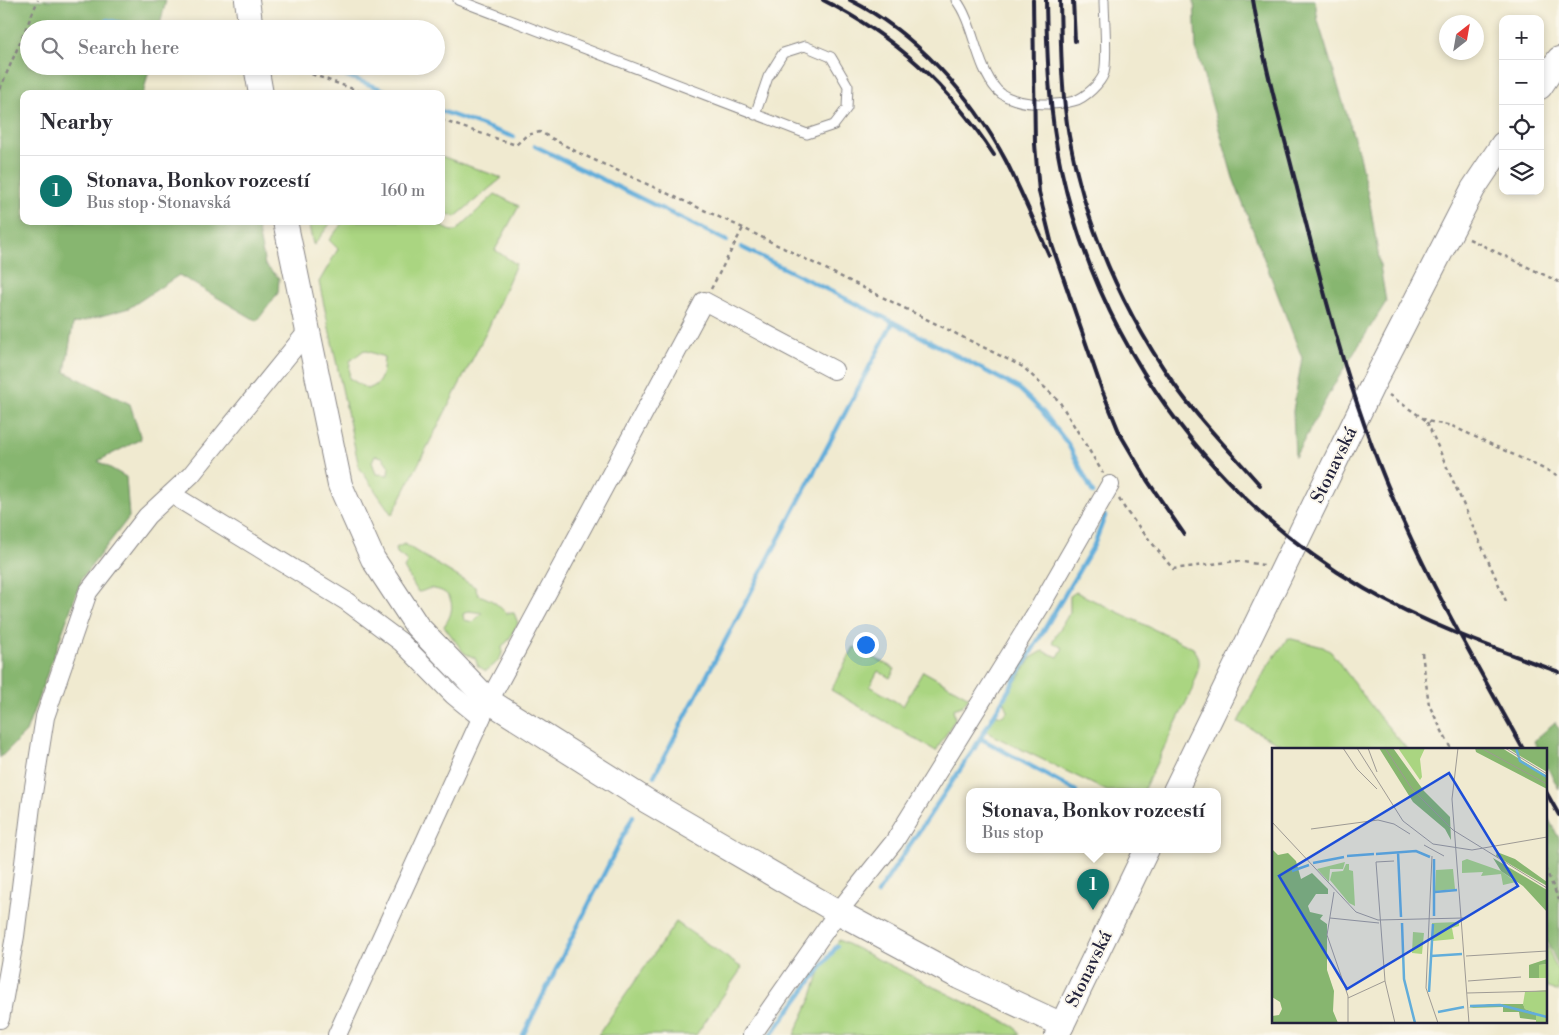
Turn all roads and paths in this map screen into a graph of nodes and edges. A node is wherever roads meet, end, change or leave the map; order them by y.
1 (38, 0) edge
2 (246, 0) edge
3 (458, 0) edge
4 (956, 0) edge
5 (1104, 0) edge
6 (29, 20) edge
7 (249, 20) edge
8 (20, 42) edge
9 (1559, 59) edge
10 (258, 75) edge
11 (314, 75) edge
12 (1544, 81) edge
13 (0, 89) edge
14 (260, 90) edge
15 (356, 90) edge
16 (755, 116) junction
17 (445, 121) edge
18 (1499, 150) edge
19 (286, 225) edge
20 (742, 228) junction
21 (1452, 231) junction
22 (1559, 282) edge
23 (704, 301) junction
24 (306, 332) junction
25 (834, 370) dead end
26 (1374, 384) junction
27 (1427, 422) junction
28 (1559, 476) edge
29 (1110, 484) junction
30 (171, 494) junction
31 (1283, 570) junction
32 (1506, 601) dead end
33 (1422, 653) dead end
34 (485, 709) junction
35 (1450, 748) edge
36 (1176, 788) edge
37 (1145, 853) edge
38 (1546, 870) edge
39 (1559, 900) edge
40 (838, 912) junction
41 (0, 1020) edge
42 (1060, 1030) edge
43 (337, 1035) edge
44 (752, 1035) edge

1 - 6 path
2 - 7 street
3 - 16 lane
4 - 5 lane
8 - 13 path
9 - 12 street
10 - 14 street
11 - 15 path
16 - 16 lane
17 - 20 path
18 - 21 street, Stonavská
19 - 24 street
20 - 23 path
20 - 29 path
21 - 22 path
21 - 26 street, Stonavská
23 - 25 street
23 - 34 street
24 - 30 street
24 - 34 street
26 - 27 path
26 - 31 street, Stonavská
27 - 28 path
27 - 32 path
29 - 31 path
29 - 40 street
30 - 34 street
30 - 41 street
31 - 36 street, Stonavská
33 - 35 path
34 - 40 street
34 - 43 street
37 - 42 street, Stonavská
38 - 39 path
40 - 42 street
40 - 44 street

